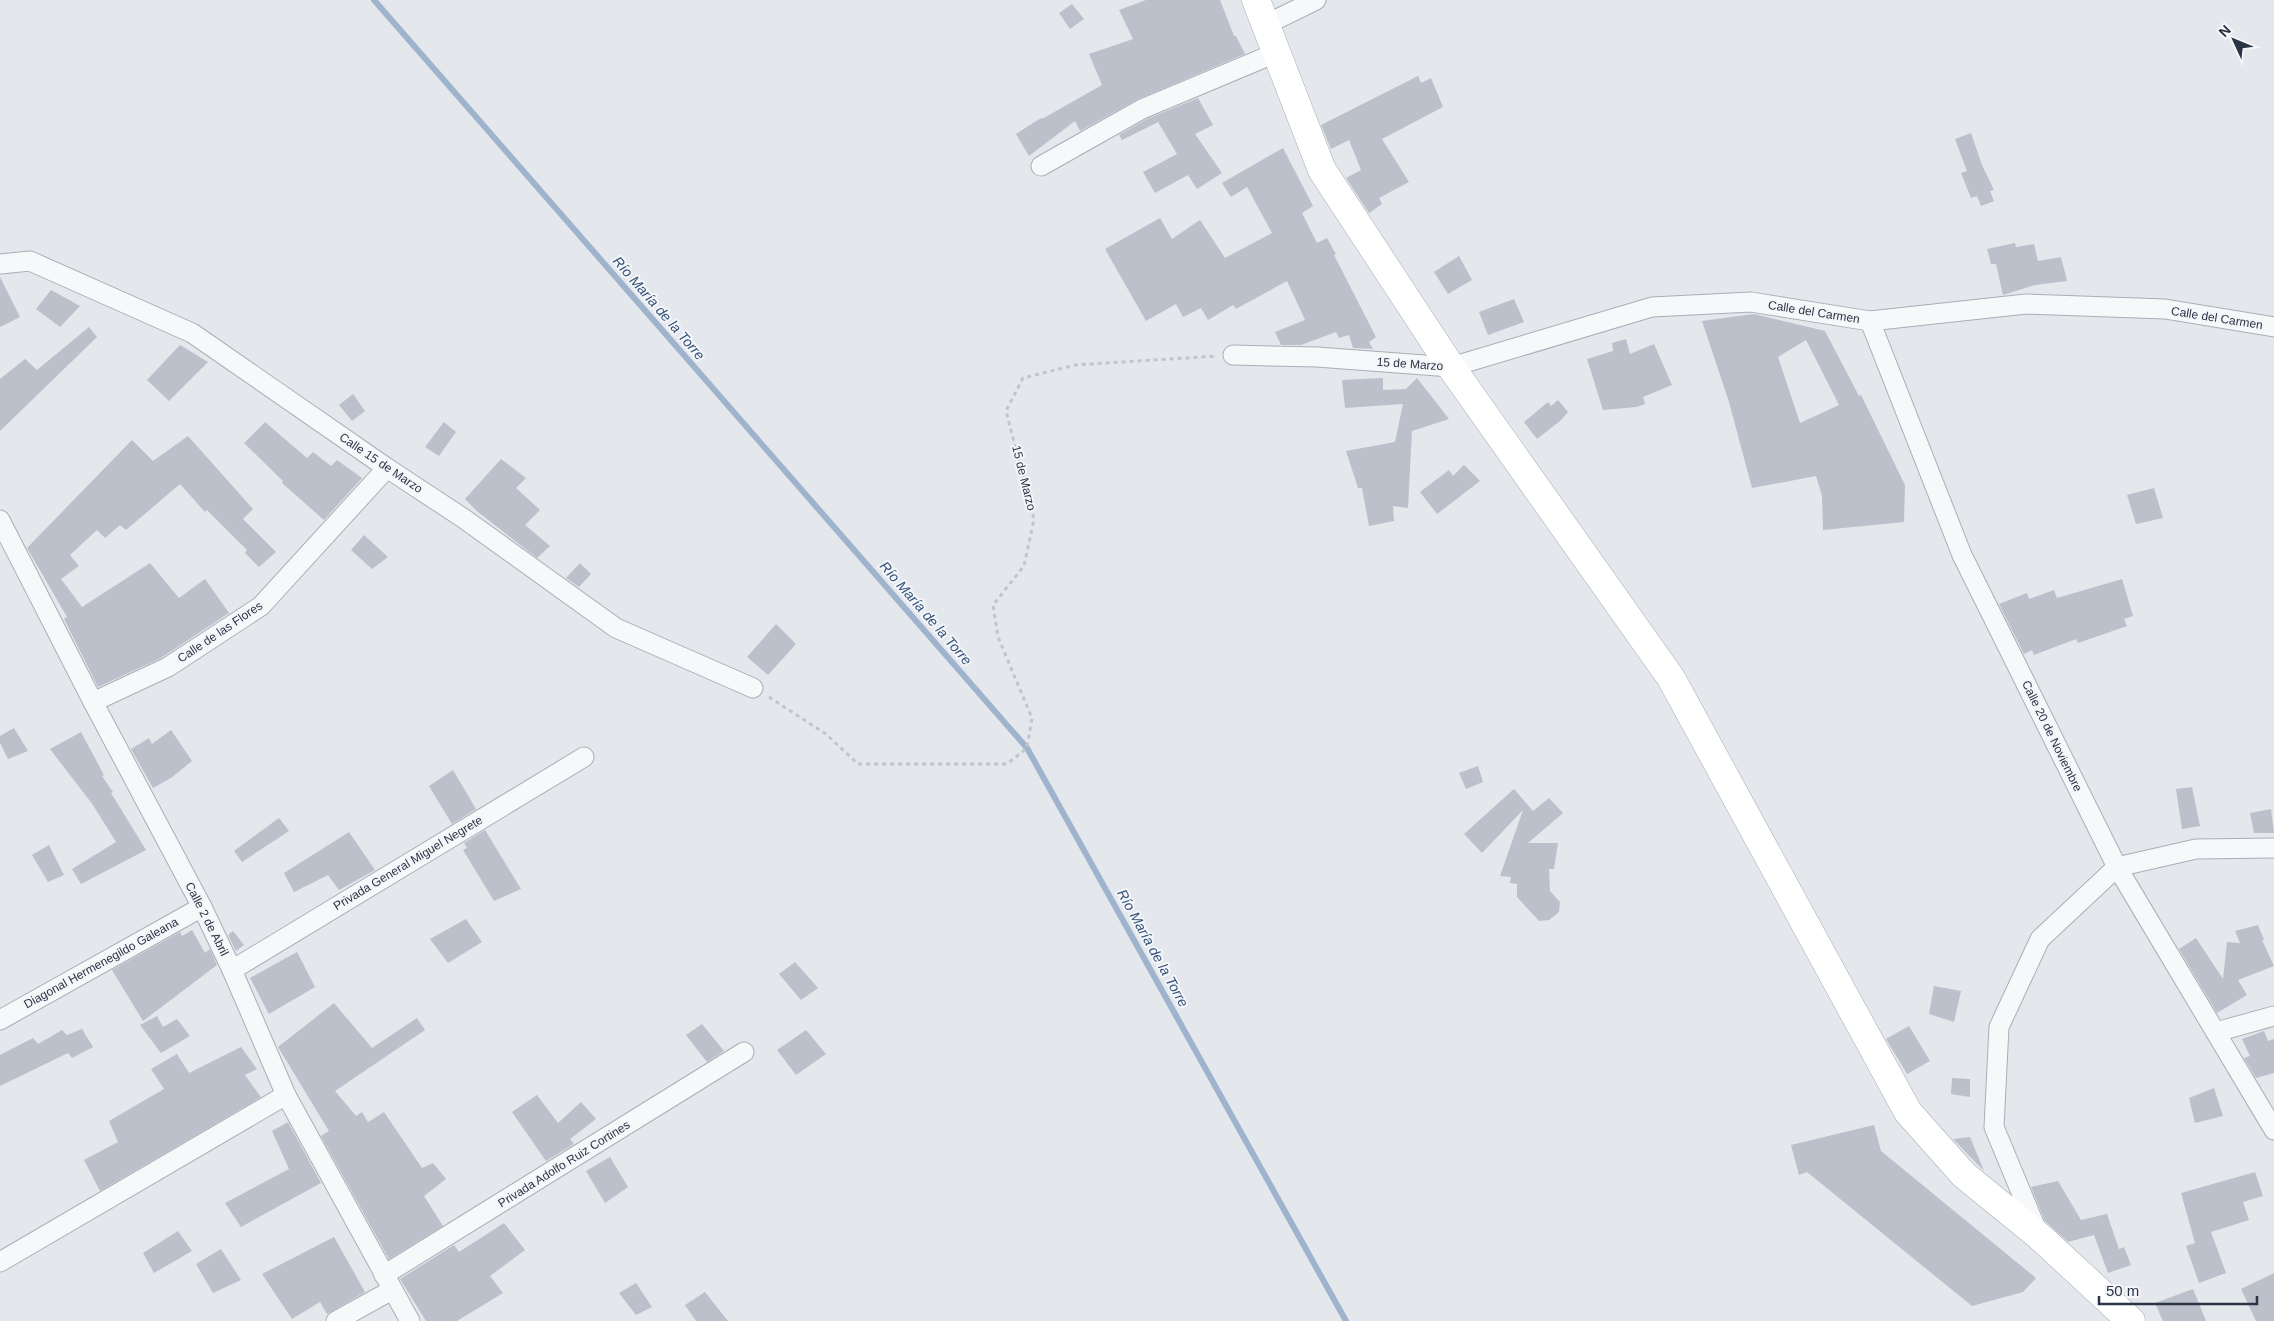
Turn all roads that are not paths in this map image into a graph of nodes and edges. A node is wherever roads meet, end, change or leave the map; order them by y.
1 (1316, 0) edge
2 (1261, 13) edge
3 (1278, 52) junction
4 (1041, 166) dead end
5 (0, 264) edge
6 (1870, 321) junction
7 (2274, 327) edge
8 (1233, 355) road end
9 (1451, 367) junction
10 (387, 468) junction
11 (0, 520) edge
12 (753, 688) road end
13 (93, 702) junction
14 (584, 757) dead end
15 (2274, 848) edge
16 (2117, 867) junction
17 (202, 907) junction
18 (232, 970) junction
19 (2274, 1016) edge
20 (0, 1020) edge
21 (2216, 1032) junction
22 (744, 1052) dead end
23 (286, 1095) junction
24 (2274, 1130) edge
25 (2039, 1236) junction
26 (0, 1262) edge
27 (388, 1283) junction
28 (336, 1321) edge
29 (410, 1321) edge
30 (2131, 1321) edge

1 - 2 street
2 - 3 main road
3 - 4 street
3 - 9 main road
5 - 10 street, Calle 15 de Marzo
6 - 7 street, Calle del Carmen
6 - 9 street, Calle del Carmen
6 - 16 street, Calle 20 de Noviembre
8 - 9 street, 15 de Marzo
9 - 25 main road
10 - 12 street, Calle 15 de Marzo
10 - 13 street, Calle de las Flores
11 - 13 street, Calle 2 de Abril
13 - 17 street, Calle 2 de Abril
14 - 18 street, Privada General Miguel Negrete
15 - 16 street
16 - 21 street, Calle 20 de Noviembre
16 - 25 street
17 - 18 street, Calle 2 de Abril
17 - 20 street, Diagonal Hermenegildo Galeana
18 - 23 street, Calle 2 de Abril
19 - 21 street
21 - 24 street, Calle 20 de Noviembre
22 - 27 street, Privada Adolfo Ruiz Cortines
23 - 26 street
23 - 27 street, Calle 2 de Abril
25 - 30 main road
27 - 28 street, Privada Adolfo Ruiz Cortines
27 - 29 street, Calle 2 de Abril

